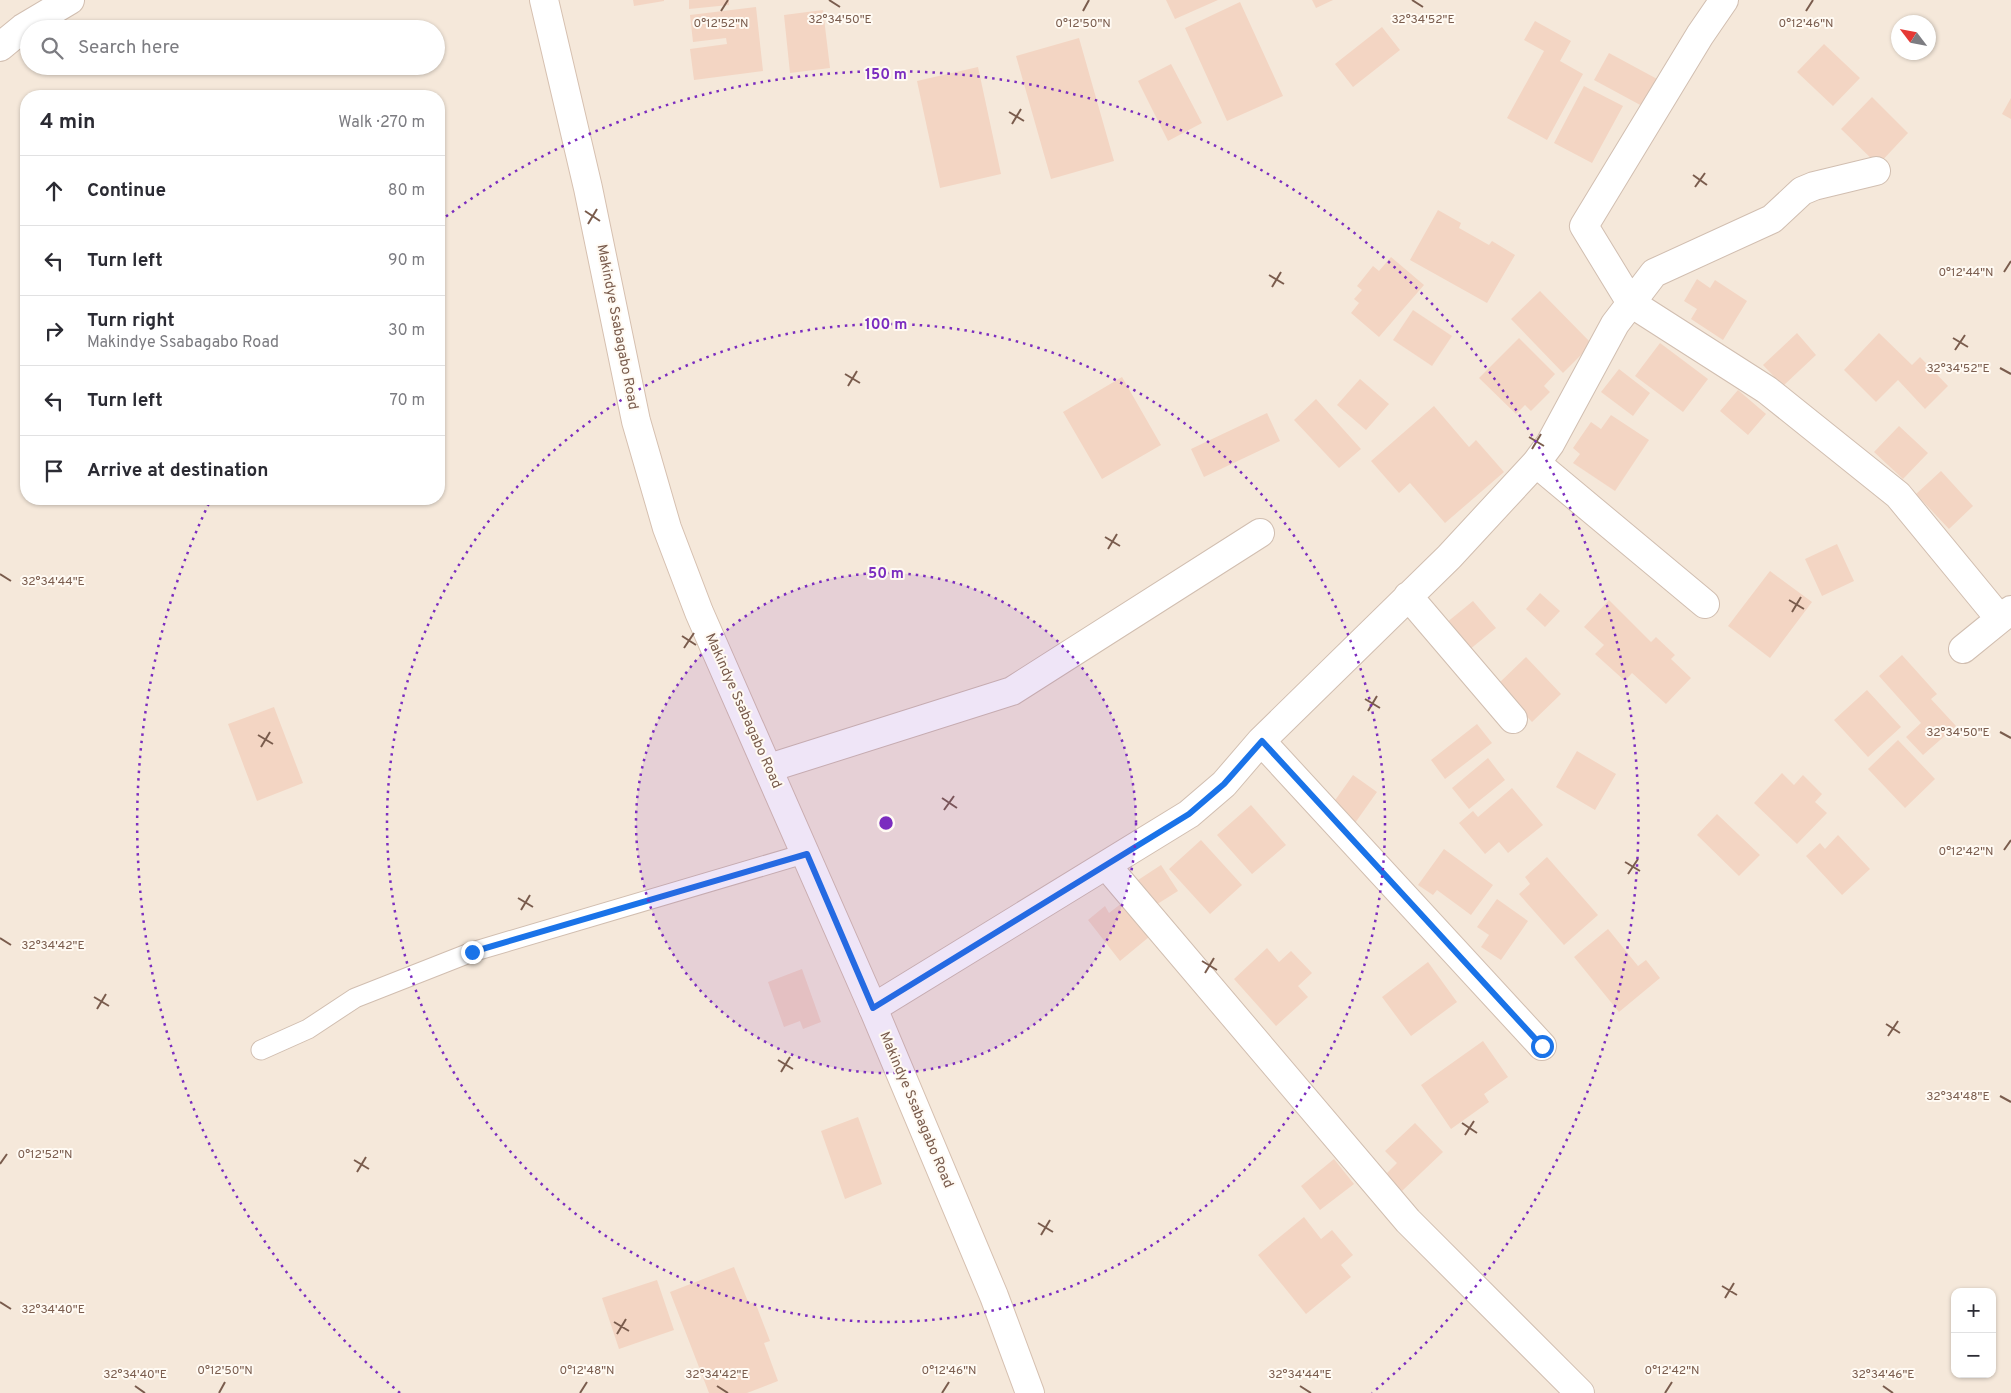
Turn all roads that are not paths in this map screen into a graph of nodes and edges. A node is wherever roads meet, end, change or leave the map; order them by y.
1 (70, 0) edge
2 (544, 0) edge
3 (1724, 0) edge
4 (36, 20) edge
5 (20, 30) edge
6 (0, 47) edge
7 (1876, 171) dead end
8 (1631, 303) junction
9 (1536, 463) junction
10 (1260, 533) dead end
11 (1408, 596) junction
12 (1705, 604) dead end
13 (2005, 614) edge
14 (1963, 649) dead end
15 (1513, 719) dead end
16 (1262, 741) junction
17 (769, 768) junction
18 (807, 854) junction
19 (1106, 865) junction
20 (873, 1008) junction
21 (1542, 1046) dead end
22 (261, 1050) dead end
23 (1030, 1393) edge
24 (1580, 1393) edge

1 - 4 street
2 - 17 street, Makindye Ssabagabo Road
3 - 8 street
5 - 6 street
7 - 8 street
8 - 9 street
8 - 13 street
9 - 11 street
9 - 12 street
10 - 17 street
11 - 15 street
11 - 16 street
13 - 14 street
16 - 19 street
16 - 21 street
17 - 18 street, Makindye Ssabagabo Road
18 - 20 street, Makindye Ssabagabo Road
18 - 22 lane
19 - 20 street
19 - 24 street
20 - 23 street, Makindye Ssabagabo Road

